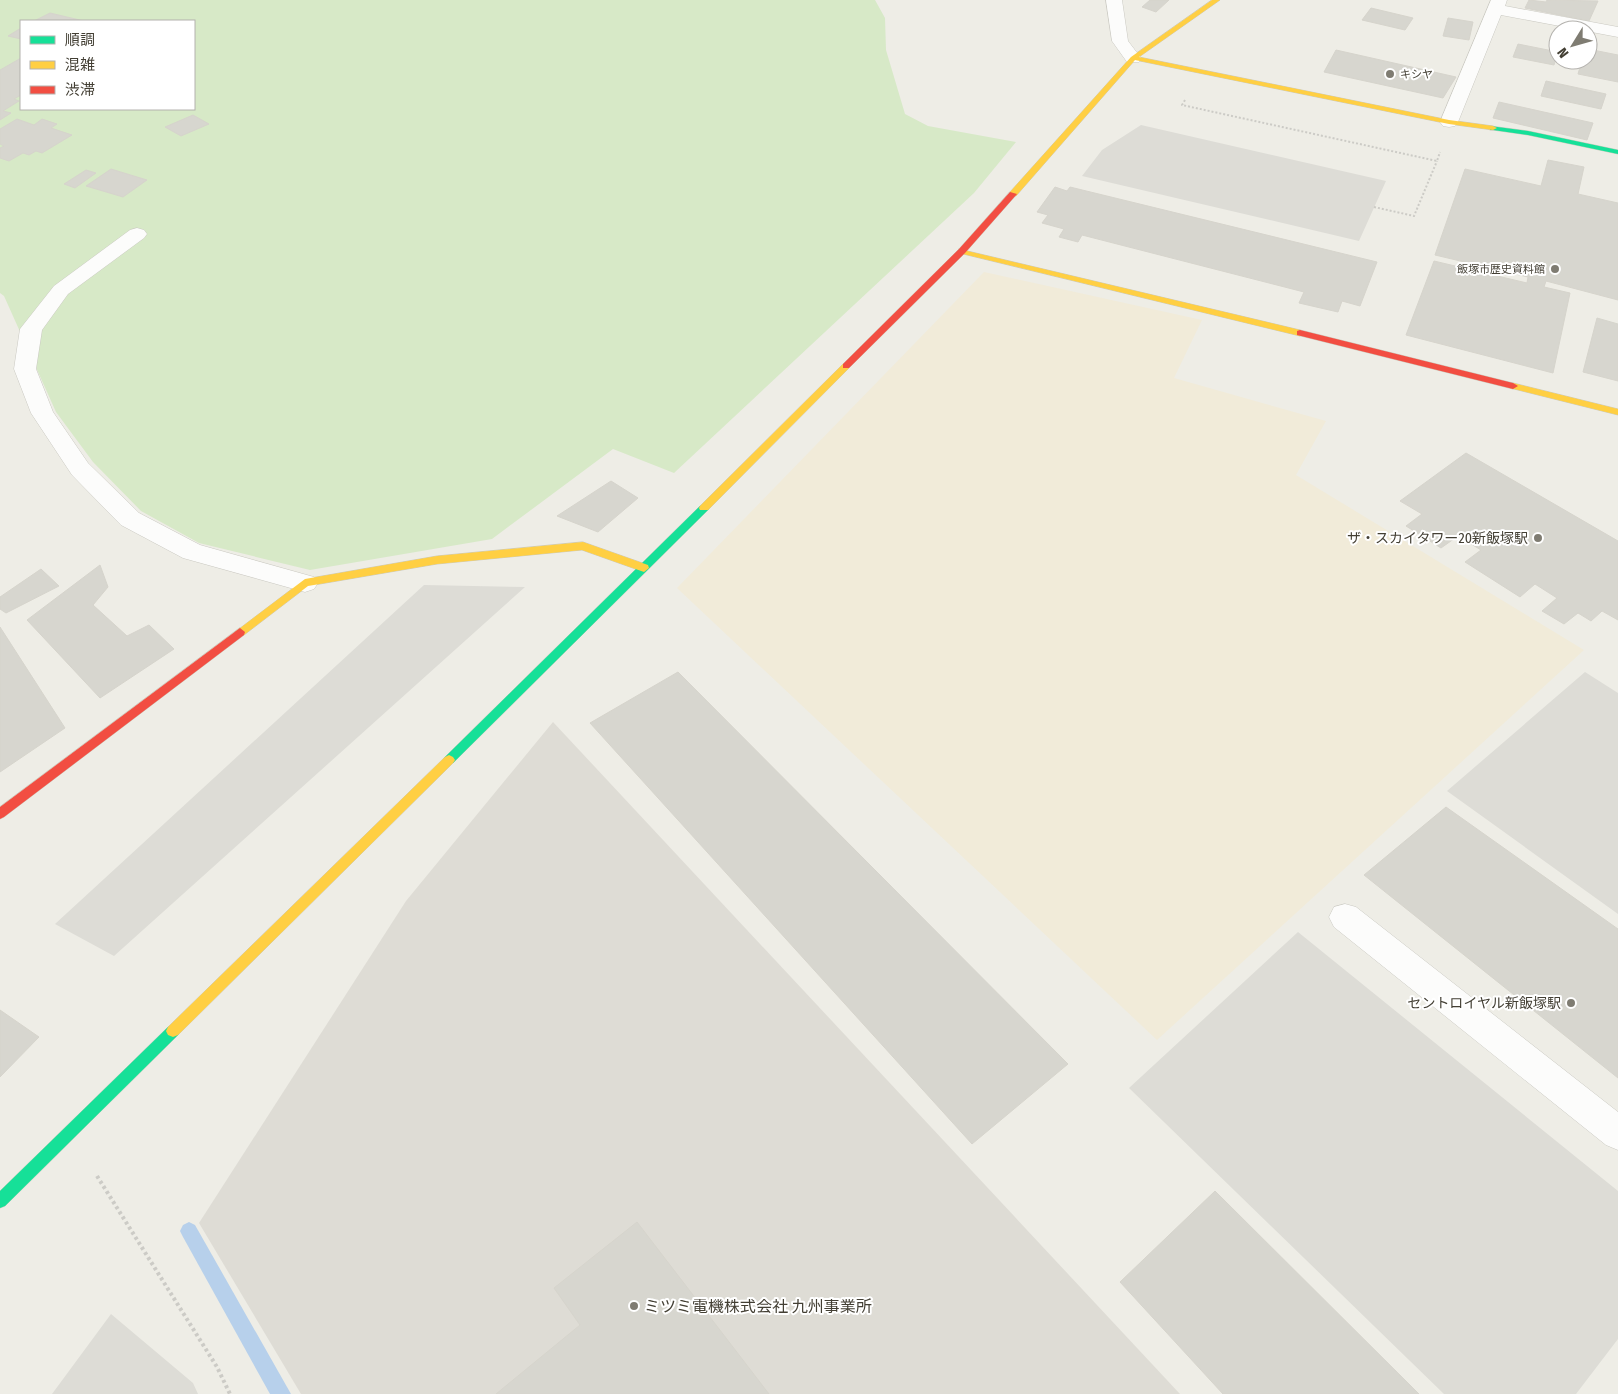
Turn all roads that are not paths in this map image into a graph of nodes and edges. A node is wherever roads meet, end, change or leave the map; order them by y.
1 (1114, 0) edge
2 (1217, 0) edge
3 (1497, 4) edge
4 (1618, 32) edge
5 (1133, 58) junction
6 (1449, 122) junction
7 (1618, 152) edge
8 (137, 234) dead end
9 (962, 251) junction
10 (1618, 412) edge
11 (644, 568) junction
12 (305, 584) junction
13 (0, 814) edge
14 (1345, 917) dead end
15 (1618, 1134) edge
16 (0, 1201) edge

1 - 5 street
2 - 5 street
3 - 4 street
3 - 6 street
5 - 6 street
5 - 9 street
6 - 7 street
8 - 12 street
9 - 10 street
9 - 11 street
11 - 12 street
11 - 16 street
12 - 13 street
14 - 15 street

